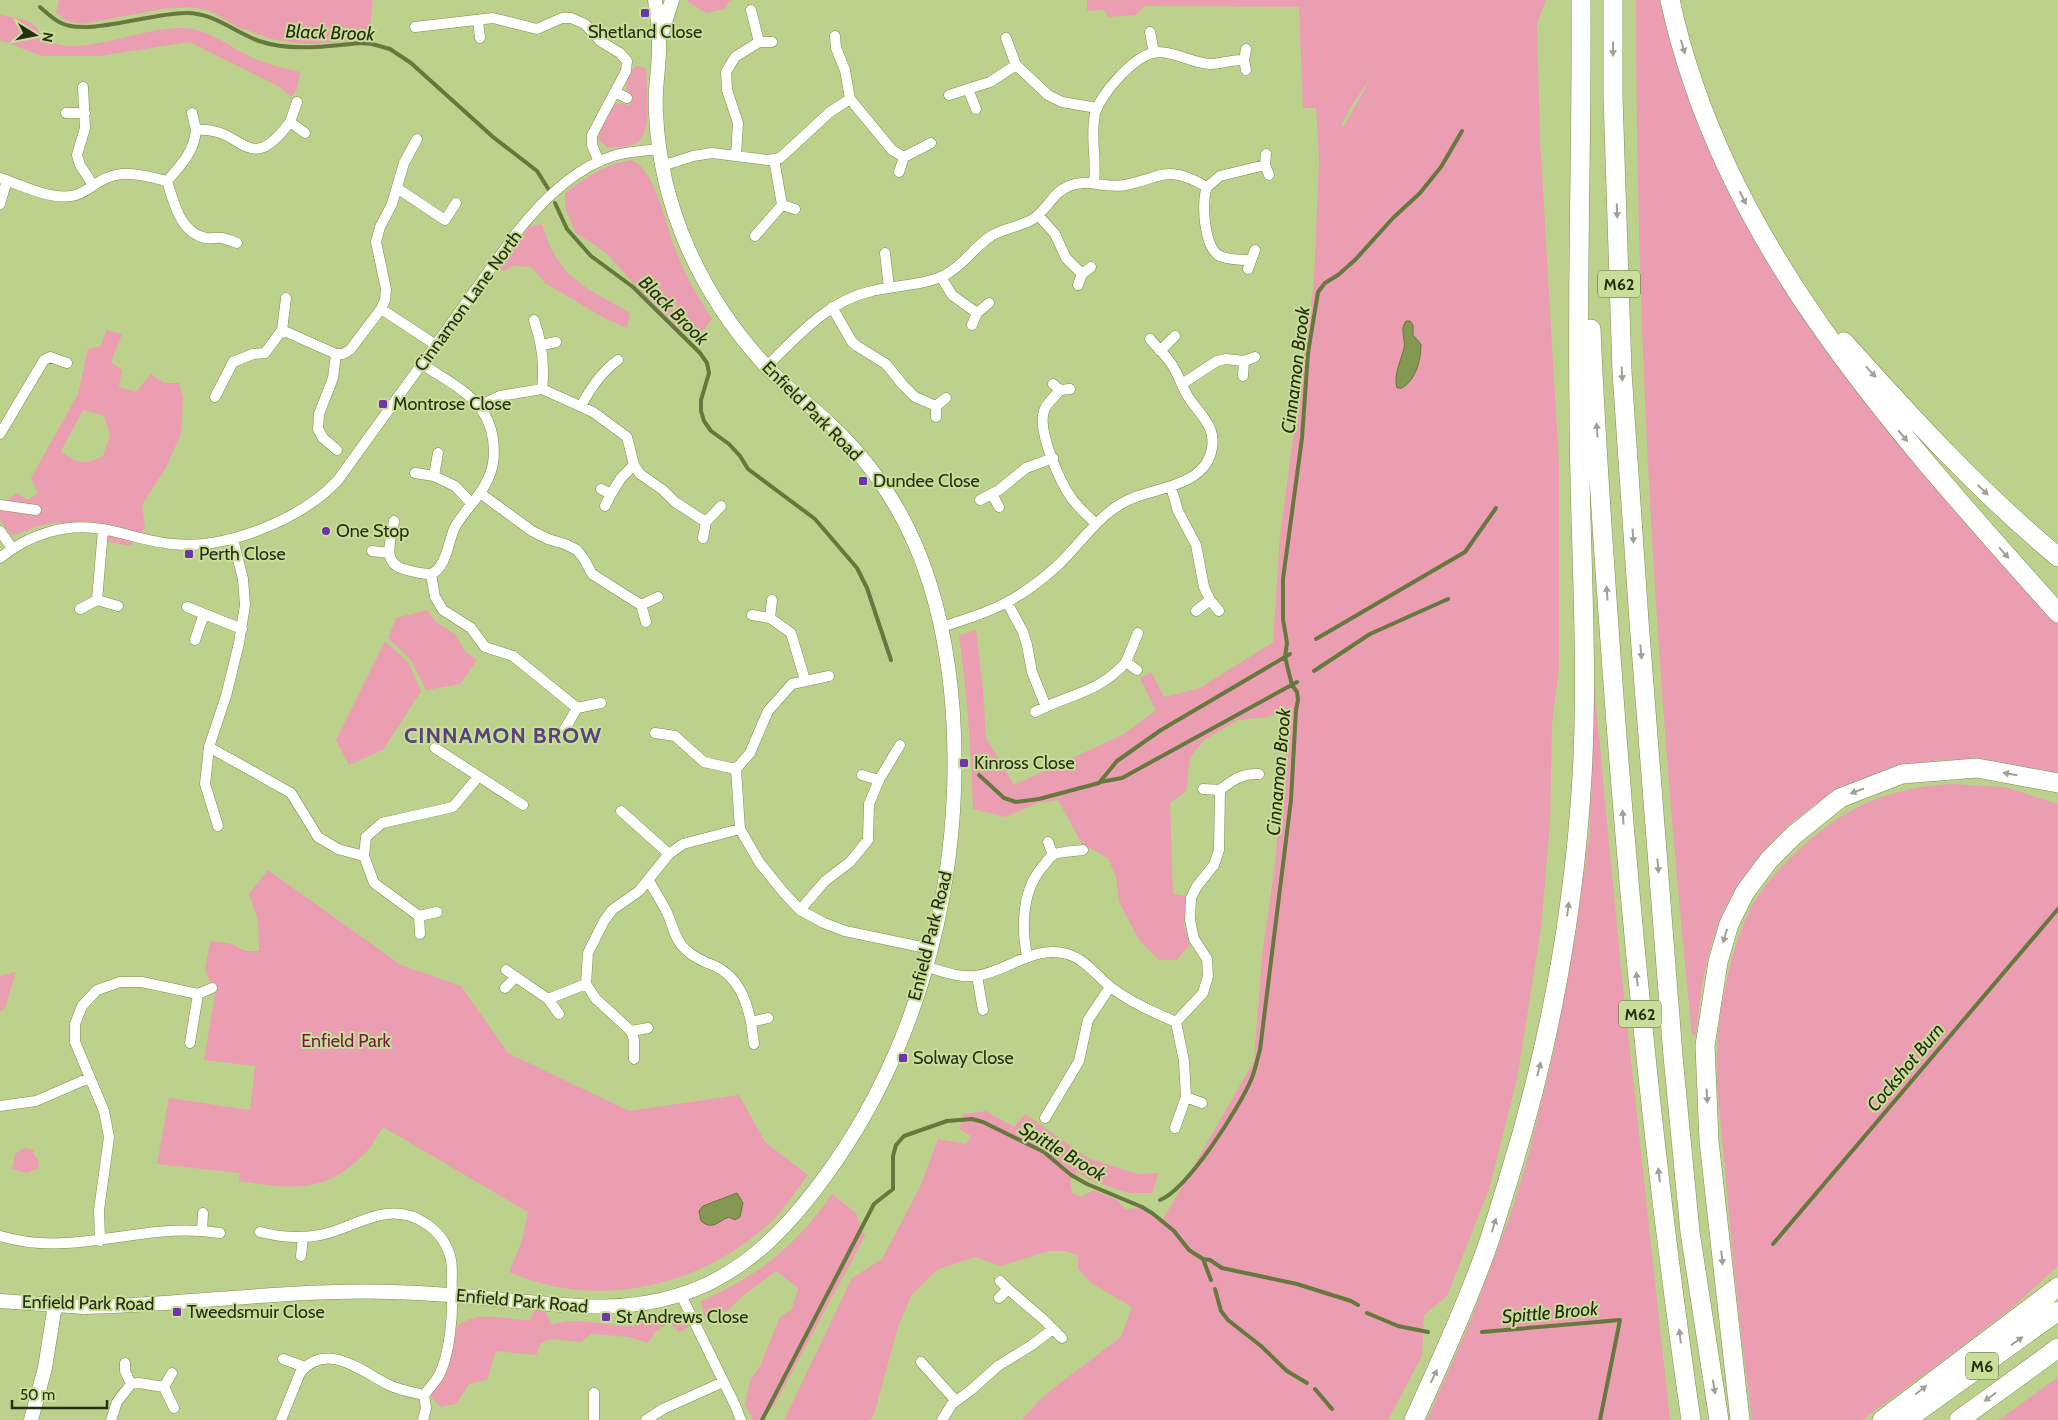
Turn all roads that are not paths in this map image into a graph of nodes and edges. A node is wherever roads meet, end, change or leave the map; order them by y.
1 (655, 0) edge
2 (672, 0) edge
3 (1581, 0) edge
4 (1613, 0) edge
5 (1670, 0) edge
6 (751, 10) dead end
7 (478, 20) junction
8 (414, 28) dead end
9 (1150, 32) dead end
10 (835, 36) dead end
11 (480, 38) dead end
12 (1006, 38) dead end
13 (660, 42) junction
14 (758, 42) junction
15 (772, 42) dead end
16 (1246, 49) dead end
17 (1154, 53) junction
18 (1016, 65) junction
19 (83, 87) dead end
20 (968, 89) junction
21 (615, 92) junction
22 (949, 95) dead end
23 (627, 98) dead end
24 (850, 99) junction
25 (297, 102) dead end
26 (1582, 103) junction
27 (1097, 108) junction
28 (976, 109) dead end
29 (66, 113) dead end
30 (85, 113) junction
31 (192, 113) dead end
32 (290, 122) junction
33 (196, 130) junction
34 (305, 133) dead end
35 (417, 139) dead end
36 (931, 143) dead end
37 (659, 149) junction
38 (1266, 154) dead end
39 (736, 155) junction
40 (904, 157) junction
41 (774, 159) junction
42 (599, 162) junction
43 (662, 166) junction
44 (900, 172) dead end
45 (4, 179) edge
46 (166, 180) junction
47 (1094, 182) junction
48 (93, 185) junction
49 (1207, 187) junction
50 (397, 188) junction
51 (456, 203) dead end
52 (0, 204) edge
53 (782, 205) junction
54 (795, 209) dead end
55 (1038, 215) junction
56 (755, 236) dead end
57 (237, 243) dead end
58 (1256, 250) dead end
59 (885, 253) dead end
60 (1091, 267) dead end
61 (1082, 274) junction
62 (941, 277) junction
63 (1791, 284) junction
64 (1078, 285) dead end
65 (889, 288) junction
66 (286, 298) dead end
67 (989, 303) dead end
68 (832, 308) junction
69 (381, 309) junction
70 (977, 313) junction
71 (534, 320) dead end
72 (972, 325) dead end
73 (282, 330) junction
74 (1175, 336) dead end
75 (1150, 339) dead end
76 (556, 342) dead end
77 (436, 345) junction
78 (542, 345) junction
79 (1160, 351) junction
80 (336, 354) junction
81 (1255, 357) dead end
82 (618, 360) dead end
83 (1244, 361) junction
84 (67, 362) dead end
85 (422, 364) junction
86 (766, 367) junction
87 (1243, 376) dead end
88 (1182, 384) junction
89 (1061, 388) dead end
90 (542, 389) junction
91 (216, 397) dead end
92 (946, 398) dead end
93 (480, 405) junction
94 (581, 406) junction
95 (936, 406) junction
96 (936, 417) dead end
97 (0, 434) edge
98 (337, 450) dead end
99 (438, 453) dead end
100 (1053, 458) junction
101 (634, 465) junction
102 (415, 473) dead end
103 (434, 476) junction
104 (1171, 488) junction
105 (480, 493) junction
106 (992, 494) junction
107 (980, 500) dead end
108 (471, 504) junction
109 (0, 505) edge
110 (605, 506) dead end
111 (721, 506) dead end
112 (1000, 507) dead end
113 (36, 510) dead end
114 (394, 521) dead end
115 (706, 522) junction
116 (1096, 524) junction
117 (103, 530) junction
118 (0, 531) edge
119 (703, 538) dead end
120 (233, 539) junction
121 (12, 548) junction
122 (372, 551) dead end
123 (389, 553) junction
124 (2058, 557) edge
125 (0, 558) edge
126 (431, 574) junction
127 (658, 597) dead end
128 (97, 600) junction
129 (772, 600) dead end
130 (1210, 600) junction
131 (1008, 604) junction
132 (641, 605) junction
133 (118, 606) dead end
134 (187, 607) dead end
135 (80, 609) dead end
136 (1196, 610) dead end
137 (1219, 611) dead end
138 (2058, 613) edge
139 (204, 614) junction
140 (752, 615) dead end
141 (770, 618) junction
142 (646, 622) dead end
143 (941, 627) junction
144 (242, 629) junction
145 (1138, 633) dead end
146 (195, 640) dead end
147 (1126, 662) junction
148 (1137, 670) dead end
149 (829, 676) dead end
150 (805, 680) junction
151 (602, 703) dead end
152 (1046, 706) junction
153 (577, 708) junction
154 (1035, 712) dead end
155 (563, 732) dead end
156 (655, 733) dead end
157 (900, 745) dead end
158 (209, 747) junction
159 (435, 748) dead end
160 (736, 769) junction
161 (1259, 774) dead end
162 (862, 775) dead end
163 (478, 777) junction
164 (879, 780) junction
165 (2058, 783) edge
166 (1202, 789) dead end
167 (1220, 790) junction
168 (523, 805) dead end
169 (622, 811) dead end
170 (218, 826) dead end
171 (740, 829) junction
172 (1048, 842) dead end
173 (1083, 850) dead end
174 (669, 854) junction
175 (1053, 855) junction
176 (364, 856) junction
177 (649, 880) junction
178 (800, 910) junction
179 (437, 912) dead end
180 (419, 916) junction
181 (420, 934) dead end
182 (932, 949) junction
183 (1027, 956) junction
184 (927, 966) junction
185 (506, 970) dead end
186 (977, 976) junction
187 (515, 978) junction
188 (586, 984) junction
189 (1110, 987) junction
190 (212, 988) dead end
191 (505, 988) dead end
192 (198, 994) junction
193 (548, 999) junction
194 (983, 1010) dead end
195 (559, 1014) dead end
196 (768, 1018) dead end
197 (751, 1022) junction
198 (1176, 1022) junction
199 (648, 1028) dead end
200 (631, 1031) junction
201 (190, 1044) dead end
202 (754, 1044) dead end
203 (634, 1059) dead end
204 (89, 1078) junction
205 (1186, 1097) junction
206 (1202, 1103) dead end
207 (0, 1106) edge
208 (1045, 1118) dead end
209 (1175, 1128) dead end
210 (203, 1213) dead end
211 (202, 1231) junction
212 (260, 1232) dead end
213 (220, 1234) dead end
214 (0, 1236) edge
215 (303, 1237) junction
216 (100, 1241) junction
217 (301, 1256) dead end
218 (1000, 1281) dead end
219 (2058, 1287) edge
220 (1008, 1289) junction
221 (452, 1295) junction
222 (680, 1295) junction
223 (1000, 1298) dead end
224 (0, 1301) edge
225 (54, 1305) junction
226 (2058, 1311) edge
227 (1053, 1329) junction
228 (1062, 1338) dead end
229 (2058, 1348) edge
230 (283, 1358) dead end
231 (921, 1362) dead end
232 (125, 1363) dead end
233 (305, 1367) junction
234 (172, 1373) dead end
235 (723, 1382) junction
236 (131, 1384) junction
237 (1686, 1385) junction
238 (164, 1387) junction
239 (594, 1393) dead end
240 (424, 1395) junction
241 (956, 1401) junction
242 (174, 1408) dead end
243 (31, 1420) edge
244 (111, 1420) edge
245 (281, 1420) edge
246 (423, 1420) edge
247 (594, 1420) edge
248 (646, 1420) edge
249 (741, 1420) edge
250 (942, 1420) edge
251 (1414, 1420) edge
252 (1687, 1420) edge
253 (1691, 1420) edge
254 (1719, 1420) edge
255 (1740, 1420) edge
256 (1882, 1420) edge
257 (1906, 1420) edge
258 (1960, 1420) edge

1 - 13 street, Enfield Park Road
2 - 13 street, Enfield Park Road
3 - 26 highway, M62
4 -> 254 highway, M62
5 -> 63 highway
6 - 14 street
7 - 8 street
7 - 11 street
7 - 21 street
9 - 17 street
10 - 24 street
12 - 18 street
13 - 37 street, Enfield Park Road
14 - 15 street
14 - 39 street
16 - 17 street
17 - 27 street
18 - 20 street
18 - 27 street
19 - 30 street
20 - 22 street
20 - 28 street
21 - 23 street
21 - 42 street
24 - 40 street
24 - 41 street
25 - 32 street
237 -> 26 highway, M62
251 -> 26 highway
27 - 47 street
29 - 30 street
30 - 48 street
31 - 33 street
32 - 33 street
32 - 34 street
33 - 46 street
35 - 50 street
36 - 40 street
37 - 42 street, Cinnamon Lane North
37 - 43 street, Enfield Park Road
38 - 49 street
39 - 41 street
39 - 43 street
40 - 44 street
41 - 53 street
42 - 77 street, Cinnamon Lane North
43 - 86 street, Enfield Park Road
45 - 48 street
45 - 52 street
46 - 48 street
46 - 57 street
47 - 49 street
47 - 55 street
49 - 58 street
50 - 51 street
50 - 69 street
53 - 54 street
53 - 56 street
55 - 61 street
55 - 62 street
59 - 65 street
60 - 61 street
61 - 64 street
62 - 65 street
62 - 70 street
63 -> 124 highway
63 -> 138 highway
65 - 68 street
66 - 73 street
67 - 70 street
68 - 86 street
68 - 95 street
69 - 77 street
69 - 80 street
70 - 72 street
71 - 78 street
73 - 80 street
73 - 91 street
74 - 79 street
75 - 79 street
76 - 78 street
77 - 85 street, Cinnamon Lane North
78 - 90 street
79 - 88 street
80 - 98 street
81 - 83 street
82 - 94 street
83 - 87 street
83 - 88 street
84 - 97 street
85 - 93 street
85 - 120 street, Cinnamon Lane North
86 - 143 street, Enfield Park Road
88 - 104 street
89 - 100 street
90 - 93 street
90 - 94 street
92 - 95 street
93 - 105 street
94 - 101 street
95 - 96 street
99 - 103 street
100 - 106 street
100 - 116 street
101 - 110 street
101 - 115 street
102 - 103 street
103 - 108 street
104 - 116 street
104 - 130 street
105 - 108 street
105 - 132 street
106 - 107 street
106 - 112 street
108 - 126 street
109 - 113 street
111 - 115 street
114 - 123 street
115 - 119 street
116 - 131 street
117 - 120 street, Cinnamon Lane North
117 - 121 street, Cinnamon Lane North
117 - 128 street
118 - 121 street
120 - 144 street
121 - 125 street, Cinnamon Lane North
122 - 123 street
123 - 126 street
126 - 153 street
127 - 132 street
128 - 133 street
128 - 135 street
129 - 141 street
130 - 136 street
130 - 137 street
131 - 143 street
131 - 152 street
132 - 142 street
134 - 139 street
139 - 144 street
139 - 146 street
140 - 141 street
141 - 150 street
143 - 182 street, Enfield Park Road
144 - 158 street
145 - 147 street
147 - 148 street
147 - 152 street
149 - 150 street
150 - 160 street
151 - 153 street
152 - 154 street
153 - 155 street
156 - 160 street
157 - 164 street
158 - 170 street
158 - 176 street
159 - 163 street
160 - 171 street
161 - 167 street
162 - 164 street
163 - 168 street
163 - 176 street
164 - 178 street
165 -> 255 highway
166 - 167 street
167 - 198 street
169 - 174 street
171 - 174 street
171 - 178 street
172 - 175 street
173 - 175 street
174 - 177 street
175 - 183 street
176 - 180 street
177 - 188 street
177 - 197 street
178 - 182 street
179 - 180 street
180 - 181 street
182 - 184 street, Enfield Park Road
183 - 186 street
183 - 189 street
184 - 186 street
184 - 222 street, Enfield Park Road
185 - 187 street
186 - 194 street
187 - 191 street
187 - 193 street
188 - 193 street
188 - 200 street
189 - 198 street
189 - 208 street
190 - 192 street
192 - 201 street
192 - 204 street
193 - 195 street
196 - 197 street
197 - 202 street
198 - 205 street
199 - 200 street
200 - 203 street
204 - 207 street
204 - 216 street
205 - 206 street
205 - 209 street
210 - 211 street
211 - 213 street
211 - 216 street
212 - 215 street
214 - 216 street
215 - 217 street
215 - 221 street
218 - 220 street
256 -> 219 highway
220 - 223 street
220 - 227 street
221 - 222 street, Enfield Park Road
221 - 225 street, Enfield Park Road
221 - 240 street
222 - 235 street
224 - 225 street, Enfield Park Road
225 - 243 street
257 -> 226 highway, M6
227 - 228 street
227 - 241 street
229 -> 258 highway, M6
230 - 233 street
231 - 241 street
232 - 236 street
233 - 240 street
233 - 245 street
234 - 238 street
235 - 248 street
235 - 249 street
236 - 238 street
236 - 244 street
237 - 252 highway
237 - 253 highway, M62
238 - 242 street
239 - 247 street
240 - 246 street
241 - 250 street

